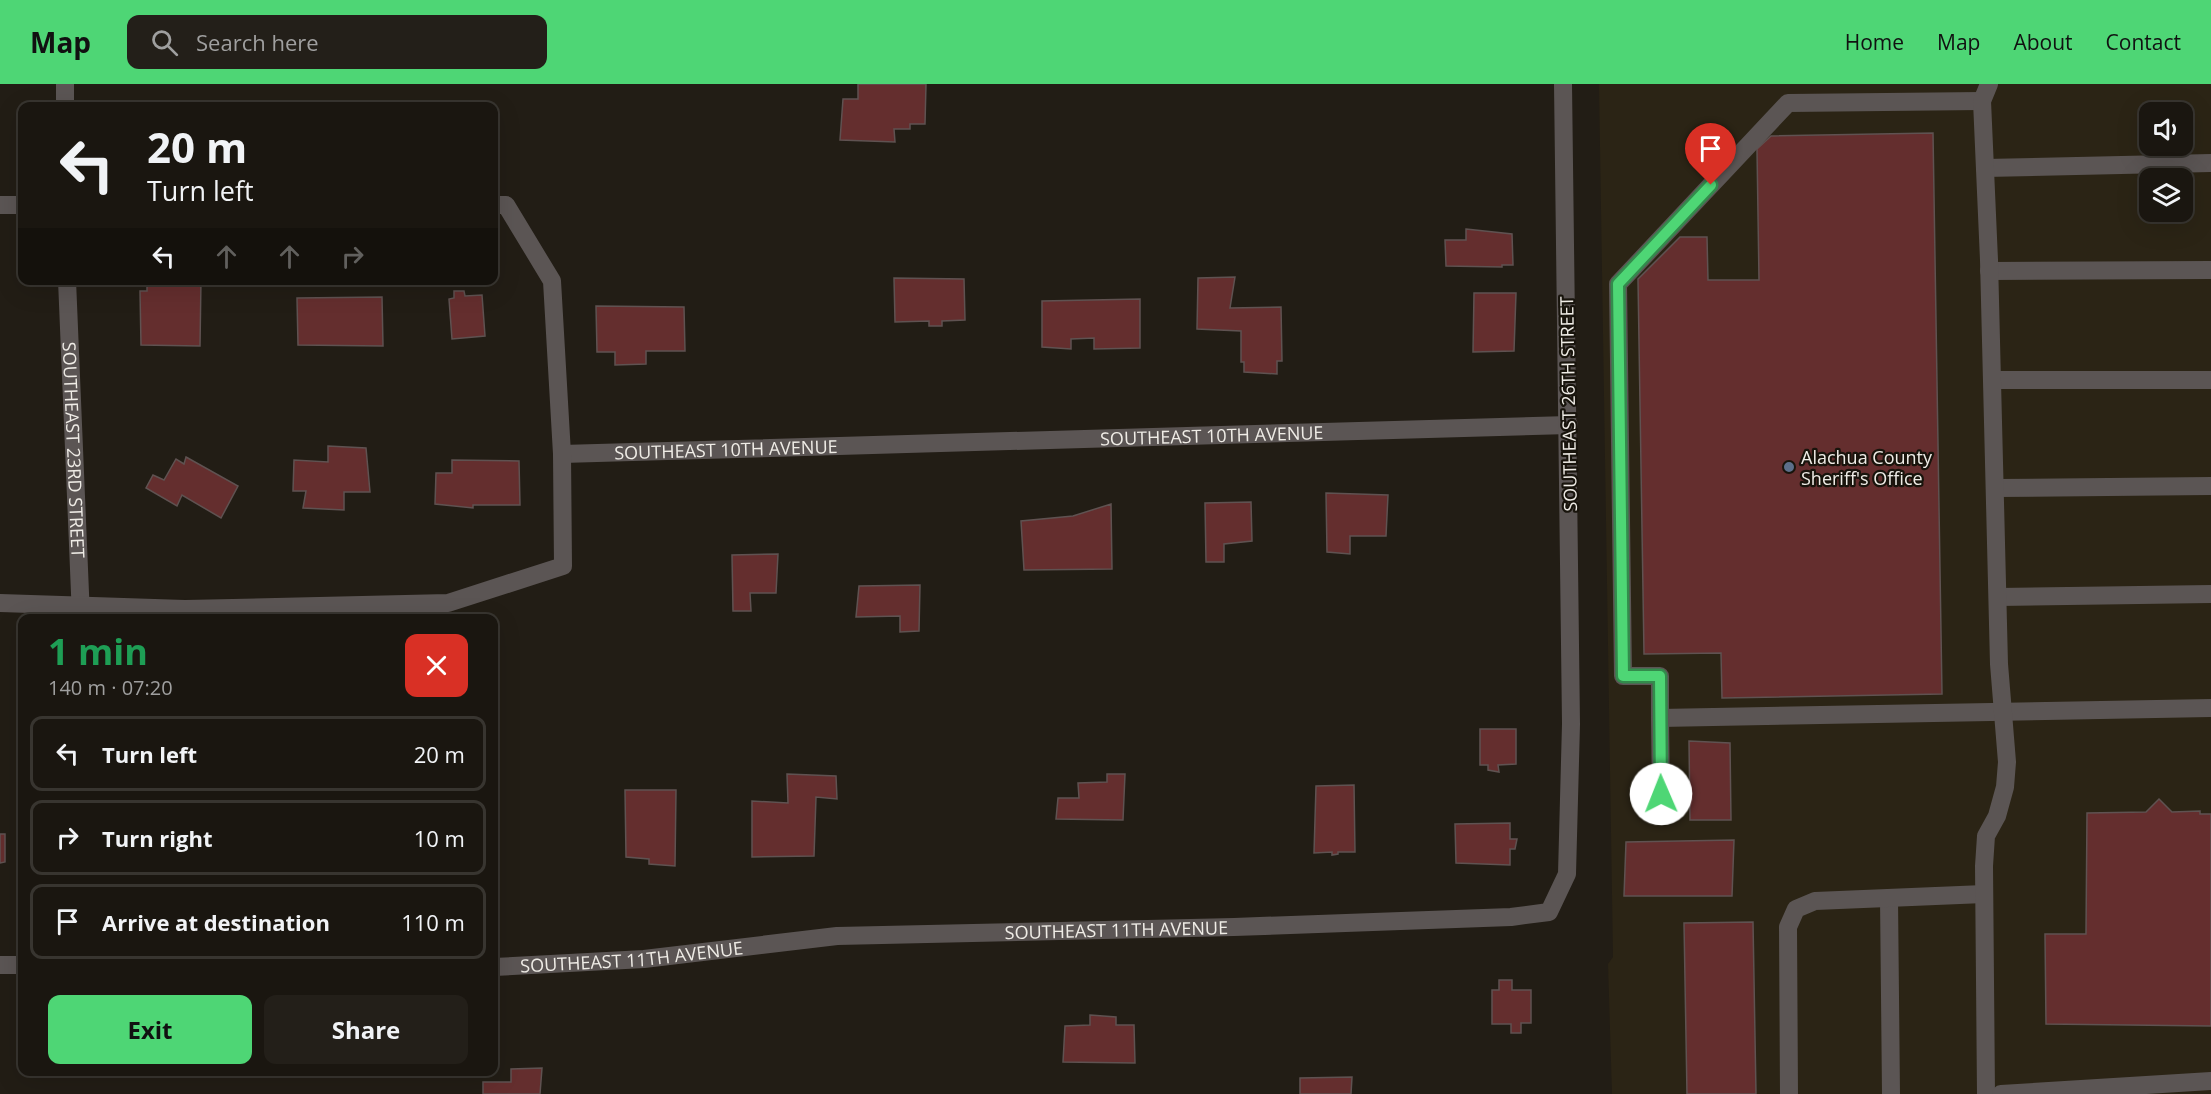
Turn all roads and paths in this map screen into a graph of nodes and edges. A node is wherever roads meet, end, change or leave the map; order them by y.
1 (65, 84) edge
2 (1563, 84) edge
3 (1989, 84) edge
4 (1982, 101) junction
5 (65, 102) edge
6 (2211, 164) edge
7 (1985, 168) junction
8 (0, 205) edge
9 (498, 205) edge
10 (18, 206) edge
11 (2211, 270) edge
12 (1989, 271) junction
13 (67, 285) edge
14 (1993, 380) junction
15 (2211, 380) edge
16 (1569, 425) junction
17 (562, 454) junction
18 (2211, 486) edge
19 (1996, 488) junction
20 (2211, 594) edge
21 (1998, 597) junction
22 (0, 603) edge
23 (81, 612) edge
24 (2211, 708) edge
25 (2004, 712) junction
26 (1660, 718) junction
27 (1571, 724) joint
28 (1661, 794) dead end
29 (1984, 894) junction
30 (1889, 898) junction
31 (0, 965) edge
32 (18, 965) edge
33 (498, 967) edge
34 (2211, 1082) edge
35 (1789, 1094) edge
36 (1891, 1094) edge
37 (1986, 1094) edge
38 (2001, 1094) edge

1 - 5 street
2 - 16 street, SOUTHEAST 26TH STREET
3 - 4 street
4 - 7 street
4 - 26 street
6 - 7 street
7 - 12 street
8 - 10 street
9 - 17 street
11 - 12 street
12 - 14 street
13 - 23 street, SOUTHEAST 23RD STREET
14 - 15 street
14 - 19 street
16 - 17 street, SOUTHEAST 10TH AVENUE
16 - 27 street, SOUTHEAST 26TH STREET
17 - 23 street
18 - 19 street
19 - 21 street
20 - 21 street
21 - 25 street
22 - 23 street
24 - 25 street
25 - 26 street
25 - 29 street
26 - 28 street
27 - 33 street, SOUTHEAST 11TH AVENUE
29 - 30 street
29 - 37 street
30 - 35 street
30 - 36 street
31 - 32 street
34 - 38 street

